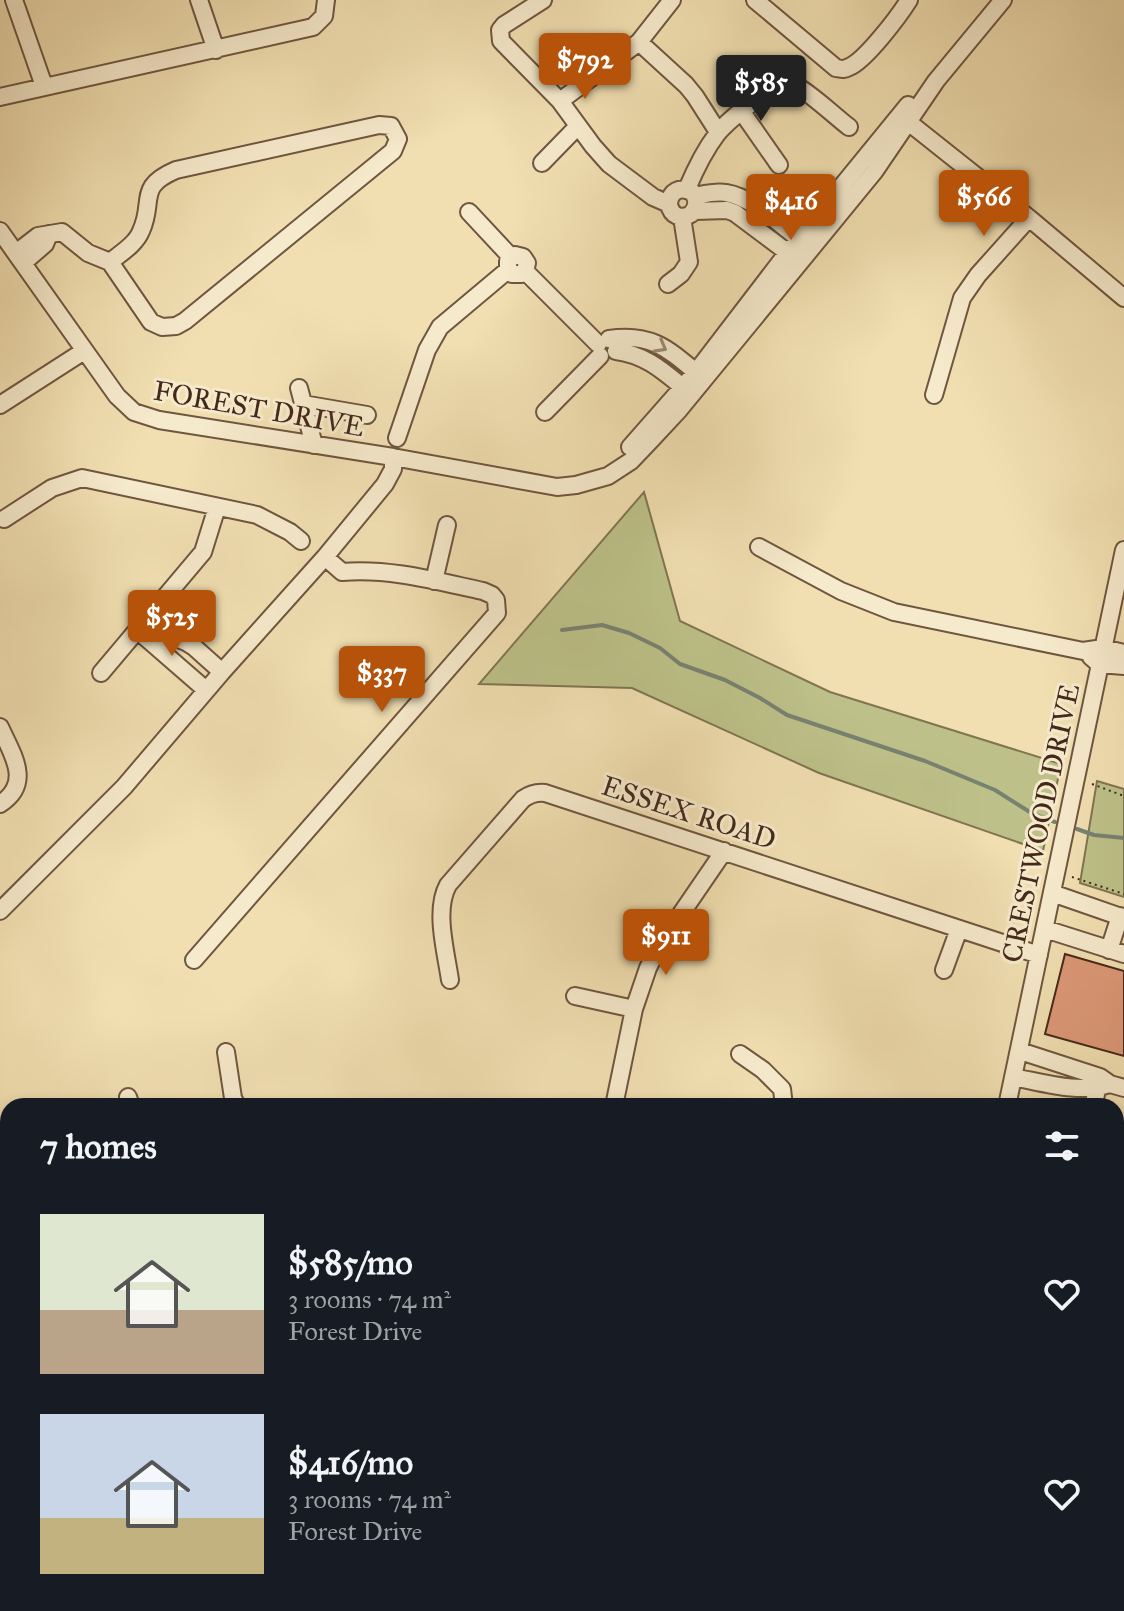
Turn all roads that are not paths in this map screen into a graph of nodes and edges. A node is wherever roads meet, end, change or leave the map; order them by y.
1 (14, 0) edge
2 (199, 0) edge
3 (326, 0) edge
4 (543, 0) edge
5 (672, 0) edge
6 (755, 0) edge
7 (909, 0) edge
8 (990, 0) edge
9 (1003, 0) edge
10 (639, 42) junction
11 (216, 50) junction
12 (44, 86) junction
13 (0, 97) edge
14 (560, 101) junction
15 (742, 112) junction
16 (904, 119) junction
17 (578, 126) junction
18 (849, 127) dead end
19 (718, 132) junction
20 (542, 163) dead end
21 (779, 165) dead end
22 (690, 203) junction
23 (669, 204) junction
24 (469, 212) dead end
25 (1029, 218) junction
26 (0, 231) edge
27 (764, 234) junction
28 (799, 251) junction
29 (20, 258) junction
30 (110, 262) junction
31 (515, 266) junction
32 (777, 267) junction
33 (668, 284) dead end
34 (1124, 298) edge
35 (606, 347) junction
36 (84, 351) junction
37 (700, 375) junction
38 (687, 391) junction
39 (934, 395) dead end
40 (0, 405) edge
41 (545, 412) dead end
42 (367, 415) dead end
43 (397, 438) dead end
44 (314, 445) junction
45 (393, 457) junction
46 (217, 507) junction
47 (4, 519) dead end
48 (447, 525) dead end
49 (301, 541) dead end
50 (759, 547) dead end
51 (1124, 550) edge
52 (325, 557) junction
53 (434, 581) junction
54 (142, 624) junction
55 (1124, 653) edge
56 (1101, 656) junction
57 (1124, 666) edge
58 (222, 672) junction
59 (101, 673) dead end
60 (206, 690) junction
61 (0, 727) edge
62 (0, 804) edge
63 (724, 851) junction
64 (1052, 893) junction
65 (0, 911) edge
66 (1122, 917) edge
67 (959, 929) junction
68 (1045, 929) junction
69 (1117, 952) edge
70 (1039, 955) junction
71 (194, 960) dead end
72 (944, 970) dead end
73 (450, 980) dead end
74 (575, 996) dead end
75 (634, 1009) junction
76 (1020, 1051) junction
77 (226, 1052) dead end
78 (740, 1054) dead end
79 (1013, 1077) junction
80 (1108, 1084) edge
81 (233, 1098) edge
82 (616, 1098) edge
83 (783, 1098) edge
84 (1009, 1098) edge

1 - 12 street
2 - 11 street
3 - 11 street
4 - 14 street
5 - 10 street
6 - 7 street
8 - 16 street, FOREST DRIVE
9 - 16 street, FOREST DRIVE
10 - 14 street
10 - 19 street
11 - 12 street
12 - 13 street
14 - 17 street
15 - 18 street
15 - 19 street
15 - 21 street
16 - 25 street
16 - 28 street, FOREST DRIVE
17 - 20 street
17 - 23 street
19 - 22 street
22 - 23 street
22 - 23 street
22 - 27 street
22 - 28 street
22 - 33 street
24 - 31 street
25 - 34 street
25 - 39 street
26 - 29 street, FOREST DRIVE
27 - 28 street
27 - 32 street
28 - 32 street, FOREST DRIVE
28 - 37 street, FOREST DRIVE
29 - 30 street
29 - 36 street, FOREST DRIVE
30 - 30 street
31 - 35 street
31 - 43 street
32 - 37 street, FOREST DRIVE
35 -> 37 street
35 - 38 street
35 - 41 street
36 - 40 street
36 - 44 street, FOREST DRIVE
37 - 38 street, FOREST DRIVE
38 - 45 street, FOREST DRIVE
42 - 44 street
44 - 45 street, FOREST DRIVE
45 - 52 street
46 - 47 street
46 - 49 street
46 - 54 street
48 - 53 street
50 - 56 street
51 - 56 street, CRESTWOOD DRIVE
52 - 53 street
52 - 58 street
53 - 71 street
54 - 58 street
54 - 59 street
54 - 60 street
55 - 56 street
56 - 57 street
56 - 64 street, CRESTWOOD DRIVE
58 - 60 street
60 - 65 street
61 - 62 street
63 - 67 street, ESSEX ROAD
63 - 73 street, ESSEX ROAD
63 - 75 street
64 - 66 street
64 - 68 street, CRESTWOOD DRIVE
66 - 69 street
67 - 70 street, ESSEX ROAD
67 - 72 street
68 - 69 street
68 - 70 street, CRESTWOOD DRIVE
70 - 76 street, CRESTWOOD DRIVE
74 - 75 street
75 - 82 street
76 - 79 street, CRESTWOOD DRIVE
76 - 80 street
77 - 81 street
78 - 83 street
79 - 80 street
79 - 84 street, CRESTWOOD DRIVE

